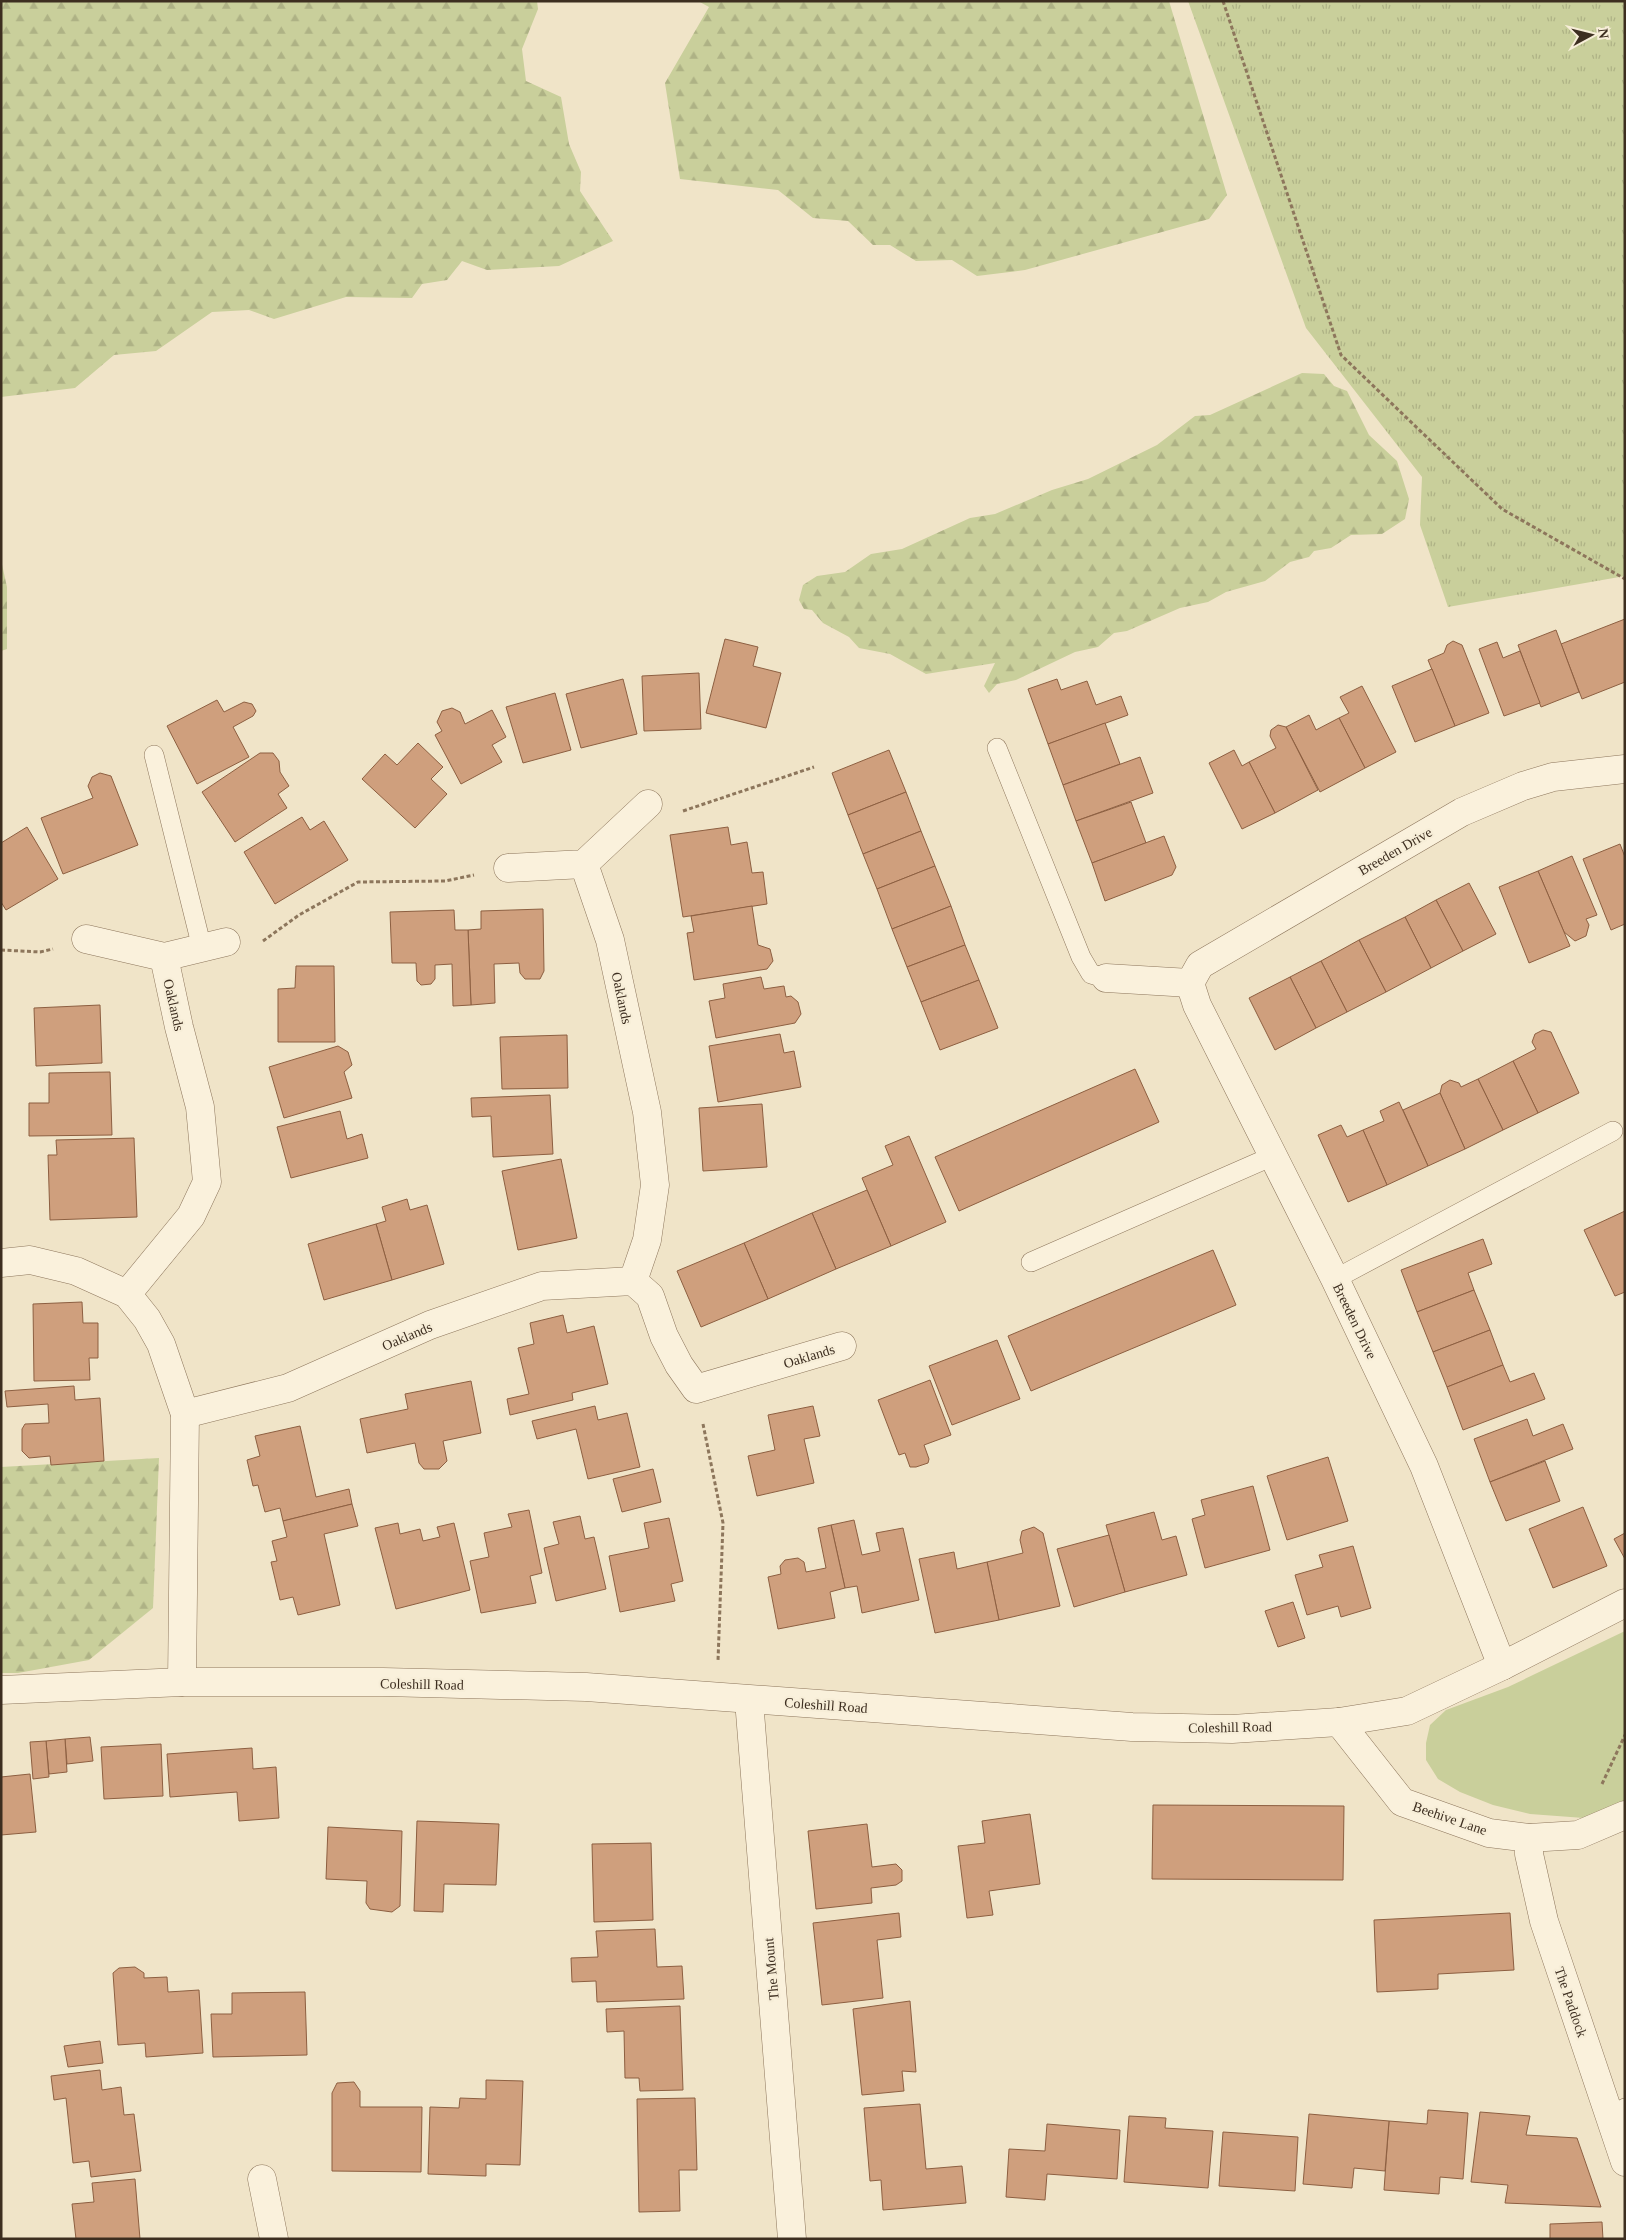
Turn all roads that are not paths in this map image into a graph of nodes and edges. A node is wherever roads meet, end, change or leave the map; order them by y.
1 (997, 748) dead end
2 (154, 755) dead end
3 (1625, 769) edge
4 (648, 804) road end
5 (584, 864) junction
6 (508, 868) road end
7 (86, 940) road end
8 (214, 945) joint
9 (164, 957) junction
10 (1106, 978) joint
11 (1190, 983) junction
12 (1613, 1131) dead end
13 (1273, 1156) junction
14 (1031, 1262) dead end
15 (1, 1263) edge
16 (1335, 1279) junction
17 (634, 1281) junction
18 (127, 1294) junction
19 (842, 1346) dead end
20 (185, 1414) junction
21 (1625, 1603) edge
22 (1502, 1666) junction
23 (182, 1682) junction
24 (1, 1690) edge
25 (749, 1700) junction
26 (1339, 1722) junction
27 (1625, 1815) edge
28 (1529, 1838) junction
29 (1617, 2112) edge
30 (1625, 2162) edge
31 (262, 2179) dead end
32 (274, 2239) edge
33 (792, 2239) edge

1 - 10 lane
2 - 8 lane
3 - 11 street, Breeden Drive
4 - 5 street
5 - 6 street
5 - 17 street, Oaklands
7 - 9 street
8 - 9 street
9 - 18 street, Oaklands
10 - 11 street
11 - 13 street, Breeden Drive
12 - 16 lane
13 - 14 lane
13 - 16 street, Breeden Drive
15 - 18 street
16 - 22 street, Breeden Drive
17 - 19 street, Oaklands
17 - 20 street, Oaklands
18 - 20 street
20 - 23 street
21 - 22 street, Coleshill Road
22 - 26 street, Coleshill Road
23 - 24 street, Coleshill Road
23 - 25 street, Coleshill Road
25 - 26 street, Coleshill Road
25 - 33 street, The Mount
26 - 28 street, Beehive Lane
27 - 28 street, Beehive Lane
28 - 29 street, The Paddock
29 - 30 street, The Paddock
31 - 32 street

